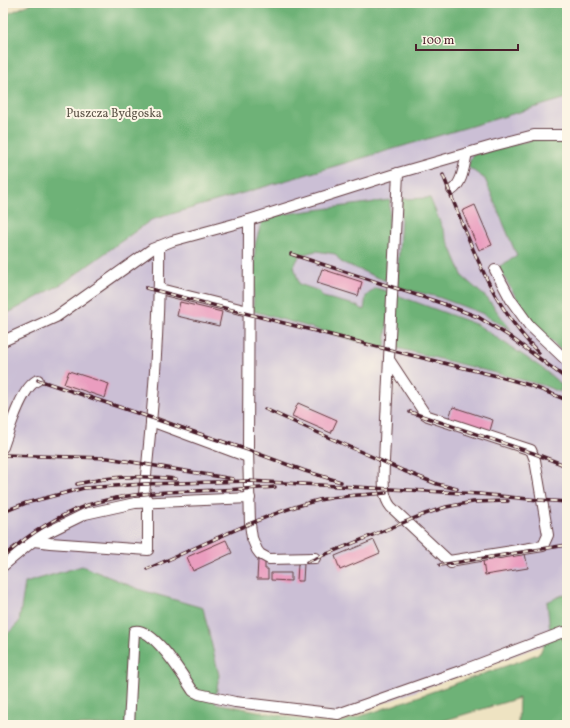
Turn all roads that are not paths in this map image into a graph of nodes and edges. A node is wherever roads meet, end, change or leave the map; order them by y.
1 (567, 135) edge
2 (467, 153) junction
3 (398, 172) junction
4 (452, 190) dead end
5 (249, 220) junction
6 (159, 246) junction
7 (495, 270) dead end
8 (160, 289) junction
9 (248, 311) junction
10 (3, 341) edge
11 (567, 360) edge
12 (390, 361) junction
13 (38, 380) dead end
14 (151, 422) junction
15 (3, 447) edge
16 (248, 456) junction
17 (250, 498) junction
18 (148, 502) junction
19 (34, 541) junction
20 (315, 558) dead end
21 (3, 566) edge
22 (567, 636) edge
23 (128, 725) edge

1 - 2 lane
2 - 3 lane
2 - 4 lane
3 - 5 lane
3 - 12 lane
5 - 6 lane
5 - 9 lane
6 - 8 lane
6 - 10 lane
7 - 11 lane
8 - 9 lane
8 - 14 lane
9 - 16 lane
12 - 12 lane
13 - 15 lane
14 - 16 lane
14 - 18 lane
16 - 17 lane
17 - 18 lane
17 - 20 lane
18 - 19 lane
18 - 19 lane
19 - 21 lane
22 - 23 lane

